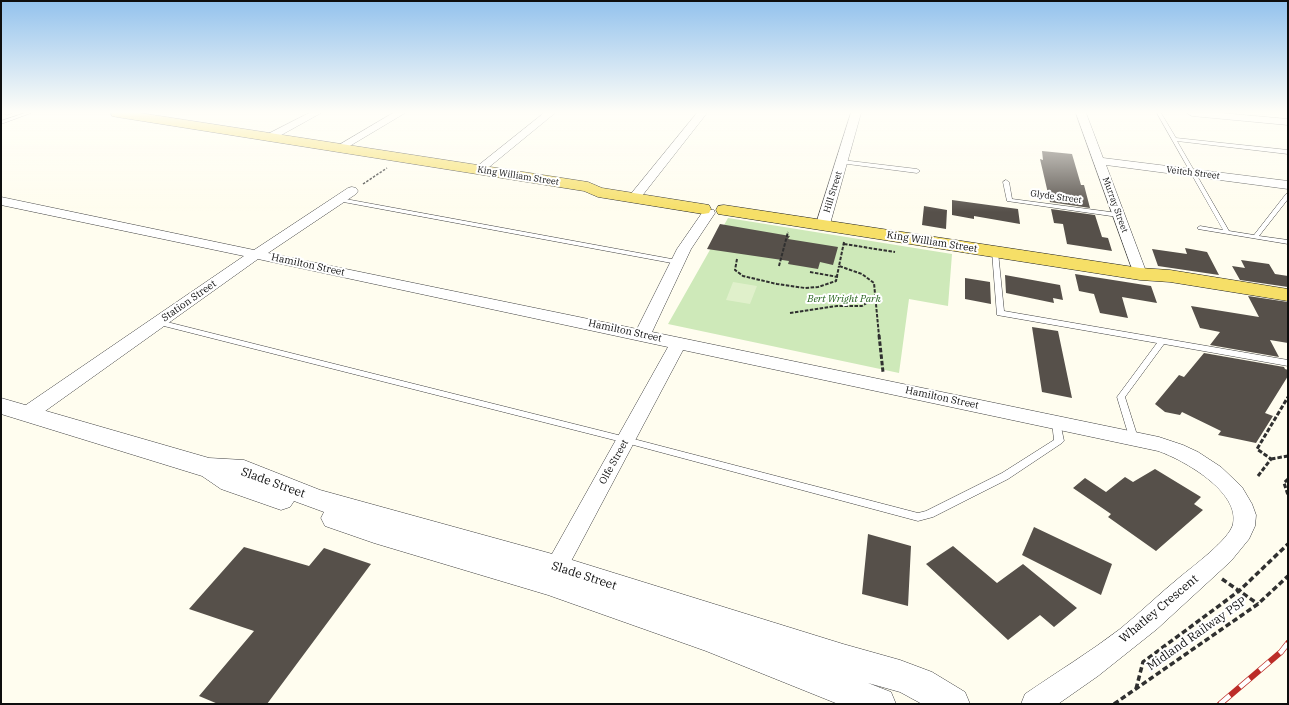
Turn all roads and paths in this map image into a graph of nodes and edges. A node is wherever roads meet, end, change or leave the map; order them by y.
1 (326, 146) edge
2 (343, 146) edge
3 (509, 146) edge
4 (676, 146) edge
5 (847, 146) edge
6 (1093, 146) edge
7 (1178, 146) edge
8 (1230, 146) edge
9 (339, 148) junction
10 (1288, 152) edge
11 (402, 158) junction
12 (1099, 161) junction
13 (842, 162) junction
14 (479, 170) junction
15 (918, 171) dead end
16 (1194, 173) junction
17 (1006, 182) dead end
18 (1288, 185) edge
19 (636, 195) junction
20 (1288, 195) edge
21 (346, 196) junction
22 (1, 201) edge
23 (711, 209) junction
24 (1118, 215) junction
25 (823, 224) junction
26 (790, 227) dead end
27 (848, 228) junction
28 (1200, 228) dead end
29 (1227, 232) junction
30 (1255, 237) junction
31 (1288, 242) edge
32 (995, 252) junction
33 (256, 255) junction
34 (737, 259) dead end
35 (677, 262) junction
36 (779, 266) dead end
37 (839, 266) junction
38 (810, 272) dead end
39 (1140, 274) junction
40 (838, 276) junction
41 (1288, 295) edge
42 (876, 298) junction
43 (1288, 301) edge
44 (790, 313) dead end
45 (159, 322) junction
46 (642, 335) junction
47 (1162, 341) junction
48 (679, 342) junction
49 (1288, 363) edge
50 (884, 386) junction
51 (1288, 397) edge
52 (1, 406) edge
53 (27, 414) junction
54 (1056, 422) junction
55 (1134, 438) junction
56 (626, 440) junction
57 (1288, 456) edge
58 (1271, 459) junction
59 (1258, 476) dead end
60 (1288, 479) edge
61 (1234, 493) joint
62 (1288, 495) edge
63 (1288, 544) edge
64 (1207, 569) junction
65 (552, 575) junction
66 (1288, 576) edge
67 (1240, 591) junction
68 (1258, 604) junction
69 (1136, 689) junction
70 (879, 704) edge
71 (952, 704) edge
72 (1035, 704) edge
73 (1114, 704) edge

1 - 9 main road, King William Street
2 - 9 street
3 - 14 street
4 - 19 street
5 - 13 street, Hill Street
6 - 12 street, Murray Street
7 - 16 lane
8 - 10 lane
9 - 11 main road, King William Street
11 - 14 main road, King William Street
11 - 21 path
12 - 16 street, Veitch Street
12 - 24 street, Murray Street
13 - 15 lane
13 - 25 street, Hill Street
14 - 19 main road, King William Street
16 - 18 street, Veitch Street
16 - 29 lane
17 - 24 lane, Glyde Street
19 - 23 main road, King William Street
20 - 30 lane
21 - 33 street, Station Street
21 - 35 lane
22 - 33 street, Hamilton Street
23 - 25 main road, King William Street
23 - 35 street
24 - 39 street, Murray Street
25 - 27 main road, King William Street
26 - 36 path
27 - 32 main road, King William Street
27 - 37 path
28 - 29 lane
29 - 30 lane
30 - 31 lane
32 - 39 main road, King William Street
32 - 47 lane
33 - 45 street, Station Street
33 - 46 street, Hamilton Street
34 - 40 path
35 - 46 street
37 - 40 path
37 - 42 path
38 - 40 path
39 - 41 main road, King William Street
39 - 43 main road, King William Street
42 - 44 path
42 - 50 path
45 - 53 street, Station Street
45 - 56 lane
46 - 48 street, Hamilton Street
47 - 49 lane
47 - 55 lane
48 - 50 street, Hamilton Street
48 - 56 street, Olfe Street
50 - 54 street, Hamilton Street
51 - 58 path
52 - 53 street, Slade Street
53 - 65 street, Slade Street
54 - 55 street, Hamilton Street
54 - 56 lane
55 - 61 street, Hamilton Street
56 - 65 street, Olfe Street
57 - 58 path
58 - 59 path
60 - 62 path
61 - 64 street, Whatley Crescent
63 - 67 path
64 - 67 path
64 - 72 street, Whatley Crescent
65 - 70 street, Slade Street
65 - 71 street, Slade Street
66 - 68 path, Midland Railway PSP
67 - 68 path
67 - 69 path
68 - 69 path, Midland Railway PSP
69 - 73 path, Midland Railway PSP

